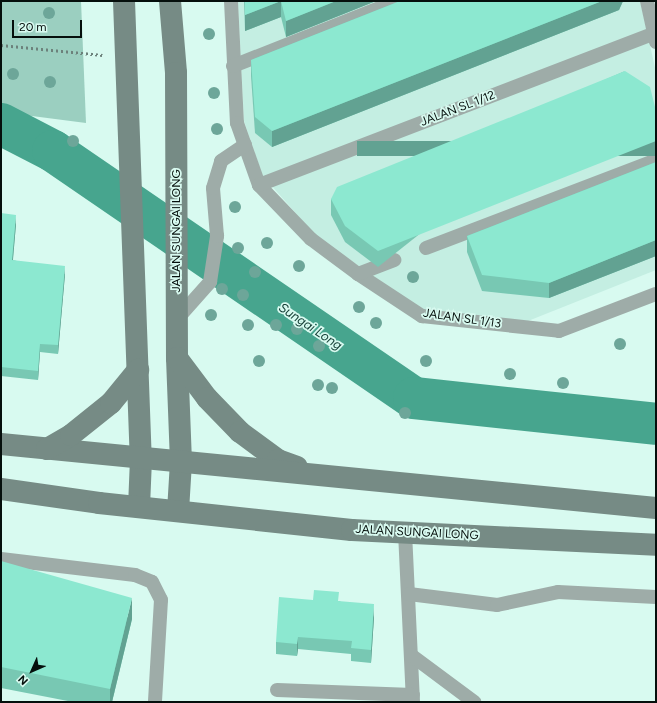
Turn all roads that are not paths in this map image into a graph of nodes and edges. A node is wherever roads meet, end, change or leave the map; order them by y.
1 (124, 1) edge
2 (170, 1) edge
3 (232, 1) edge
4 (397, 1) edge
5 (647, 1) edge
6 (655, 36) edge
7 (234, 66) junction
8 (245, 145) junction
9 (656, 160) edge
10 (259, 185) junction
11 (358, 274) junction
12 (656, 294) edge
13 (177, 319) junction
14 (177, 358) junction
15 (138, 370) junction
16 (1, 444) edge
17 (47, 449) junction
18 (142, 459) junction
19 (181, 462) junction
20 (320, 475) junction
21 (1, 489) edge
22 (139, 507) junction
23 (656, 508) edge
24 (178, 511) junction
25 (405, 532) junction
26 (656, 545) edge
27 (1, 559) edge
28 (409, 594) junction
29 (656, 597) edge
30 (411, 655) junction
31 (277, 690) dead end
32 (413, 699) edge
33 (155, 702) edge
34 (474, 702) edge

1 - 15 street
2 - 13 street, JALAN SUNGAI LONG
3 - 7 lane
4 - 7 lane
5 - 6 lane
6 - 10 lane, JALAN SL 1/12
7 - 8 lane
8 - 10 lane
8 - 13 lane
9 - 11 lane
10 - 11 lane, JALAN SL 1/13
11 - 12 lane, JALAN SL 1/13
13 - 14 street, JALAN SUNGAI LONG
14 - 19 street, JALAN SUNGAI LONG
14 - 20 street
15 - 17 street
15 - 18 street
16 - 17 street
17 - 18 street
18 - 19 street
18 - 22 street
19 - 20 street
19 - 24 street, JALAN SUNGAI LONG
20 - 23 street
21 - 22 street, JALAN SUNGAI LONG
22 - 24 street, JALAN SUNGAI LONG
24 - 25 street, JALAN SUNGAI LONG
25 - 26 street, JALAN SUNGAI LONG
25 - 28 lane
27 - 33 lane
28 - 29 lane
28 - 30 lane
30 - 32 lane
30 - 34 lane
31 - 32 lane

